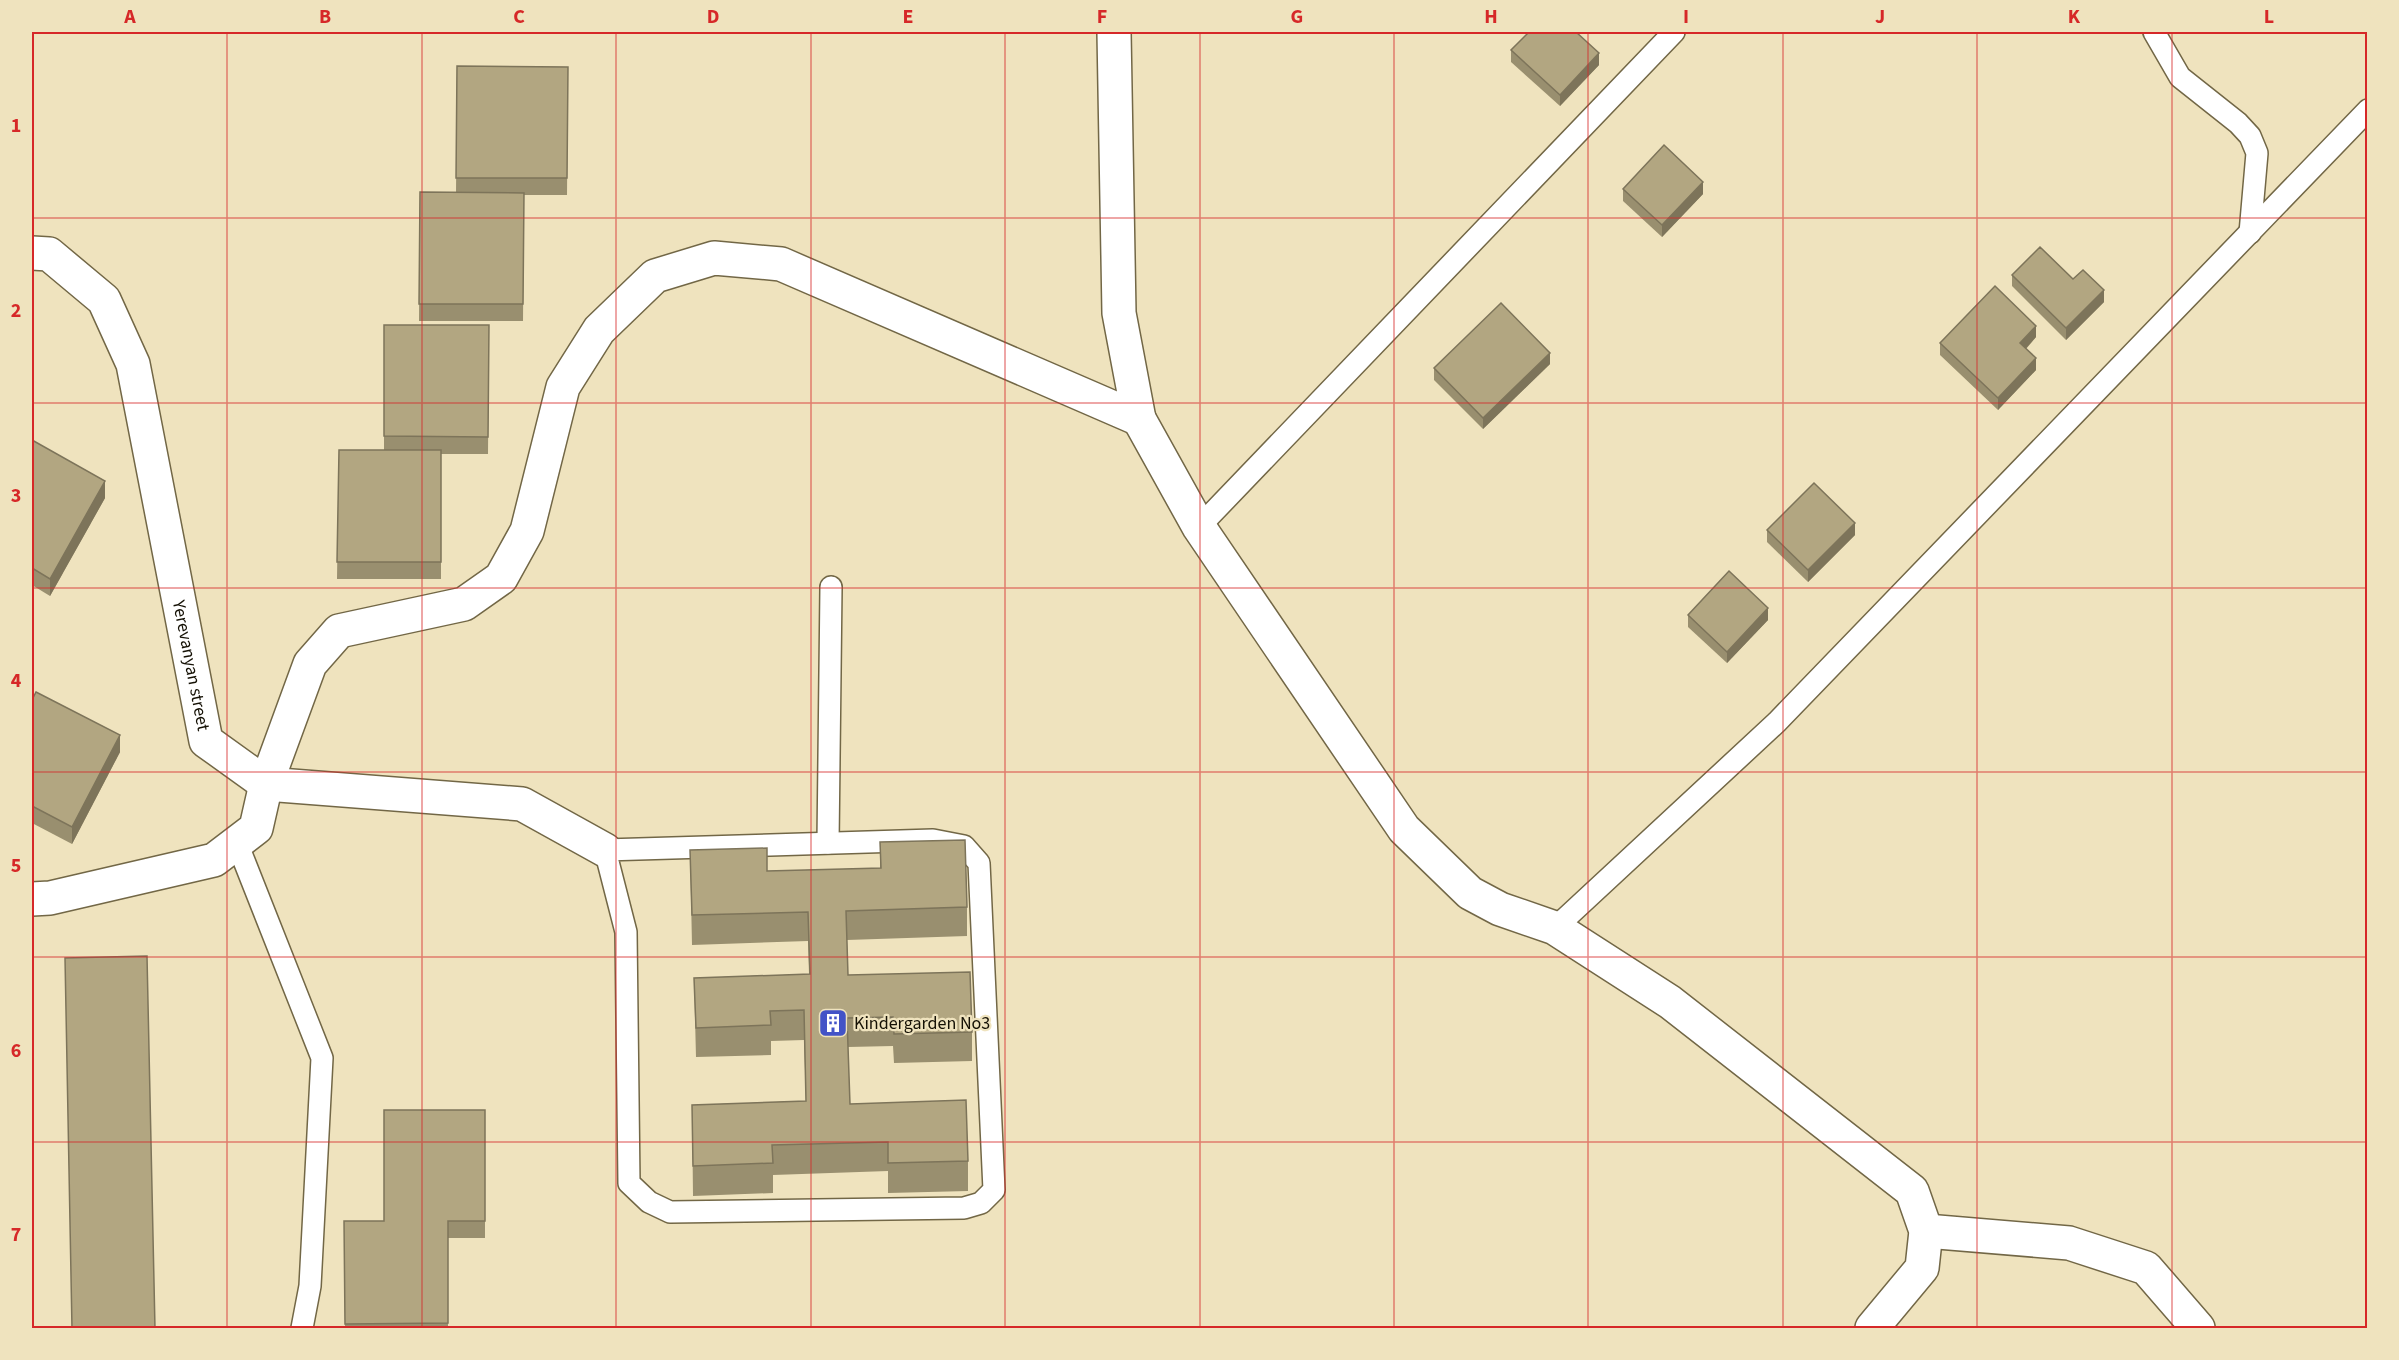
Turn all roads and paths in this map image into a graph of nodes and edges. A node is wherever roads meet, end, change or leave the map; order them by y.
1 (1114, 32) edge
2 (1674, 32) edge
3 (2154, 32) edge
4 (2367, 110) edge
5 (2250, 233) junction
6 (32, 253) edge
7 (1139, 419) junction
8 (1199, 527) junction
9 (831, 586) dead end
10 (266, 784) junction
11 (237, 843) junction
12 (828, 843) junction
13 (605, 850) junction
14 (32, 898) edge
15 (1555, 928) junction
16 (1926, 1231) junction
17 (302, 1329) edge
18 (1872, 1329) edge
19 (2198, 1329) edge

1 - 7 street
2 - 8 lane
3 - 5 lane
4 - 5 lane
5 - 15 lane
6 - 10 street, Yerevanyan street
7 - 8 street
7 - 10 street
8 - 15 street
9 - 12 lane
10 - 11 street
10 - 13 street
11 - 14 street
11 - 17 lane
12 - 13 lane
12 - 13 lane
15 - 16 street
16 - 18 street
16 - 19 street

